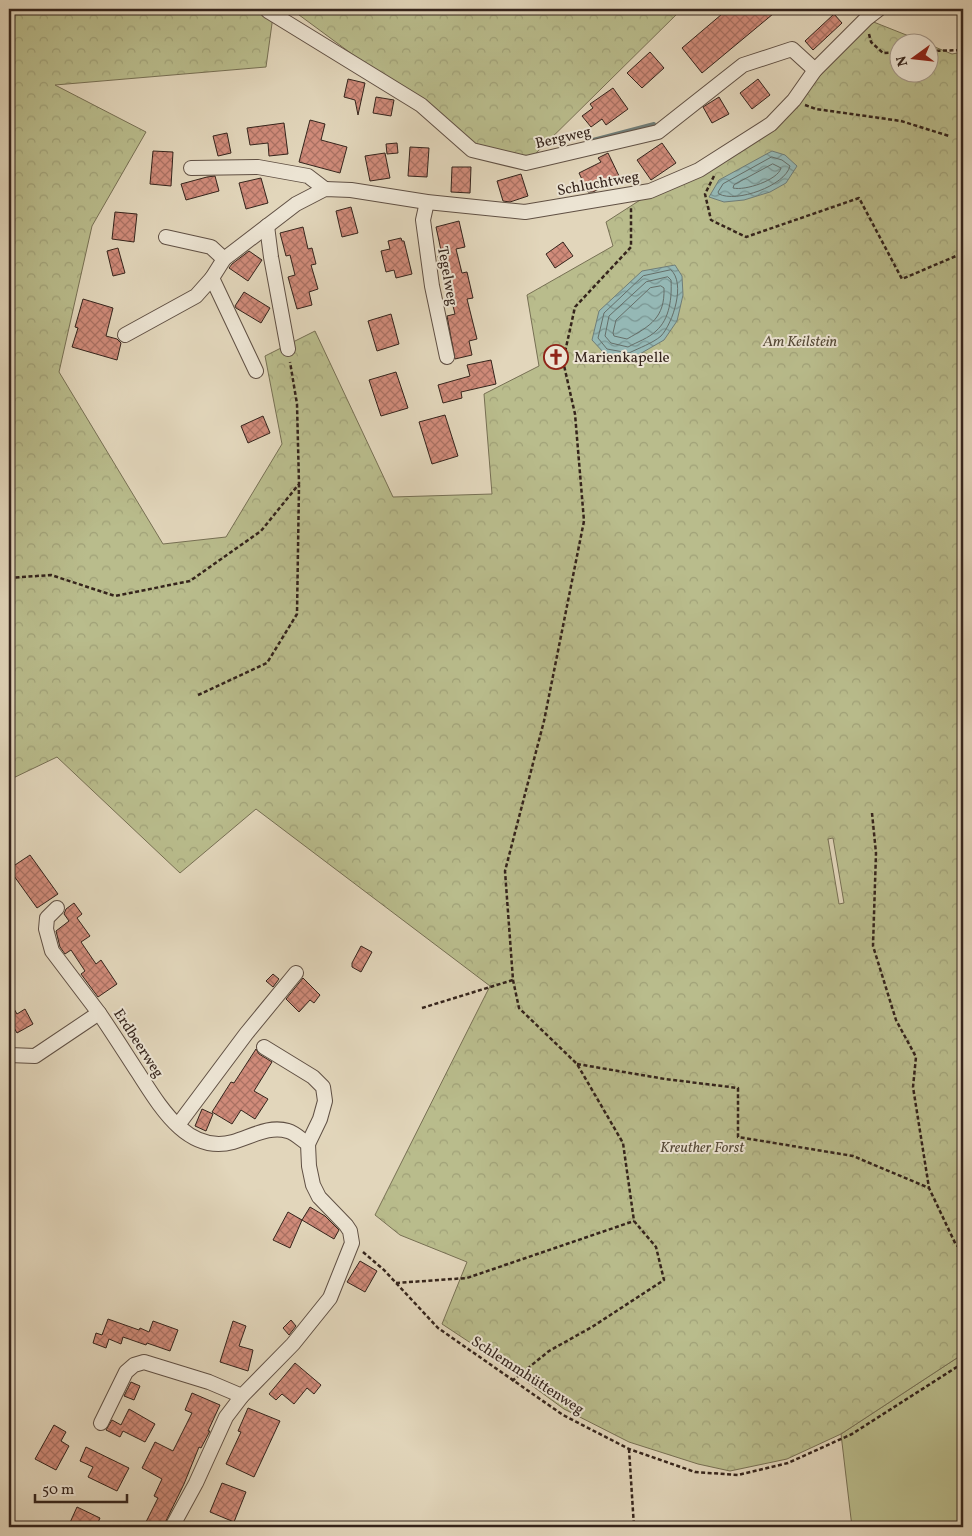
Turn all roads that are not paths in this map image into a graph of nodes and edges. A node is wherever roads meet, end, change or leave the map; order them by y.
1 (879, 9) edge
2 (268, 11) dead end
3 (814, 70) junction
4 (191, 168) dead end
5 (325, 189) junction
6 (427, 202) junction
7 (267, 226) junction
8 (166, 237) dead end
9 (224, 259) junction
10 (212, 278) junction
11 (125, 336) dead end
12 (288, 349) road end
13 (447, 357) dead end
14 (256, 371) dead end
15 (57, 908) dead end
16 (296, 973) dead end
17 (100, 1013) junction
18 (264, 1047) dead end
19 (9, 1056) edge
20 (178, 1125) junction
21 (308, 1144) junction
22 (242, 1396) junction
23 (101, 1423) dead end
24 (172, 1527) edge

1 - 3 street, Schluchtweg
2 - 3 street, Bergweg
3 - 6 street, Schluchtweg
4 - 5 street
5 - 6 street, Schluchtweg
5 - 7 street, Schluchtweg
6 - 13 street, Tegelweg
7 - 9 street, Schluchtweg
7 - 12 street
8 - 9 street
9 - 10 street, Schluchtweg
10 - 11 street, Schluchtweg
10 - 14 street
15 - 17 street
16 - 20 street
17 - 19 street, Erdbeerweg
17 - 20 street, Erdbeerweg
18 - 21 street
20 - 21 street, Erdbeerweg
21 - 22 street
22 - 23 street
22 - 24 street

